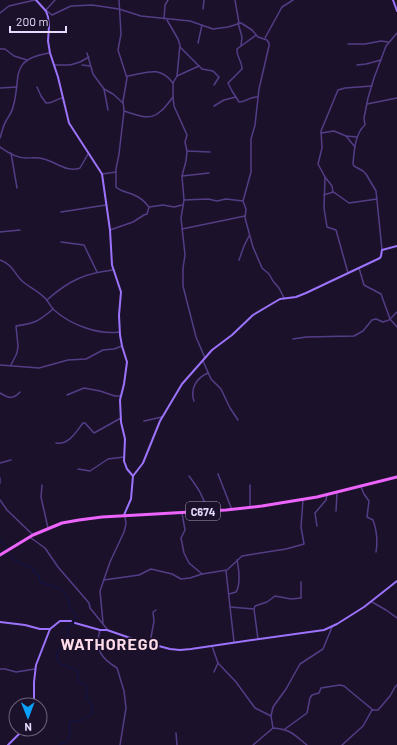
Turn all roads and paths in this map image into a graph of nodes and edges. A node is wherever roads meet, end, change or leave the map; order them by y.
1 (36, 0) edge
2 (55, 0) edge
3 (119, 0) edge
4 (168, 0) edge
5 (204, 0) edge
6 (236, 0) edge
7 (293, 0) edge
8 (393, 0) edge
9 (119, 9) junction
10 (203, 9) dead end
11 (46, 11) junction
12 (0, 12) edge
13 (397, 12) edge
14 (165, 19) junction
15 (238, 23) junction
16 (202, 25) junction
17 (397, 34) edge
18 (256, 35) junction
19 (265, 38) junction
20 (388, 42) junction
21 (198, 43) dead end
22 (348, 44) dead end
23 (241, 46) junction
24 (180, 47) junction
25 (0, 49) edge
26 (50, 53) junction
27 (87, 53) dead end
28 (89, 57) junction
29 (27, 60) junction
30 (381, 60) junction
31 (356, 64) dead end
32 (82, 65) dead end
33 (55, 66) junction
34 (90, 66) junction
35 (199, 66) junction
36 (126, 76) junction
37 (177, 76) junction
38 (173, 83) junction
39 (214, 85) dead end
40 (372, 86) junction
41 (17, 87) junction
42 (37, 87) dead end
43 (0, 88) edge
44 (104, 89) junction
45 (173, 97) junction
46 (236, 97) junction
47 (259, 97) junction
48 (62, 98) junction
49 (397, 98) edge
50 (123, 103) junction
51 (367, 104) junction
52 (214, 106) dead end
53 (108, 110) dead end
54 (124, 111) junction
55 (321, 133) junction
56 (346, 136) junction
57 (358, 137) junction
58 (0, 138) edge
59 (0, 147) edge
60 (355, 147) junction
61 (187, 151) junction
62 (210, 152) dead end
63 (11, 154) junction
64 (88, 154) junction
65 (116, 172) junction
66 (209, 173) dead end
67 (102, 174) junction
68 (182, 176) junction
69 (325, 177) junction
70 (17, 188) dead end
71 (333, 192) junction
72 (324, 195) junction
73 (184, 200) junction
74 (377, 200) junction
75 (243, 201) junction
76 (106, 205) junction
77 (182, 205) junction
78 (149, 207) junction
79 (61, 212) dead end
80 (245, 216) junction
81 (182, 229) junction
82 (20, 230) dead end
83 (110, 230) junction
84 (0, 232) edge
85 (249, 236) junction
86 (61, 242) dead end
87 (397, 246) edge
88 (382, 250) junction
89 (0, 260) edge
90 (239, 260) dead end
91 (359, 268) junction
92 (113, 270) junction
93 (97, 272) junction
94 (348, 273) junction
95 (284, 298) junction
96 (47, 300) junction
97 (53, 309) junction
98 (397, 312) edge
99 (390, 319) junction
100 (397, 328) edge
101 (120, 332) junction
102 (293, 339) dead end
103 (122, 346) junction
104 (205, 358) junction
105 (203, 361) junction
106 (0, 365) edge
107 (11, 365) junction
108 (208, 373) junction
109 (20, 392) dead end
110 (0, 393) edge
111 (67, 395) dead end
112 (120, 396) junction
113 (194, 401) dead end
114 (121, 418) junction
115 (162, 418) junction
116 (238, 420) dead end
117 (144, 421) dead end
118 (56, 443) dead end
119 (124, 457) junction
120 (11, 460) dead end
121 (0, 463) edge
122 (78, 469) dead end
123 (218, 474) dead end
124 (133, 476) junction
125 (189, 476) dead end
126 (397, 477) edge
127 (0, 478) edge
128 (0, 482) edge
129 (42, 485) dead end
130 (250, 485) dead end
131 (361, 487) junction
132 (337, 493) junction
133 (327, 495) junction
134 (0, 500) edge
135 (303, 500) junction
136 (250, 508) junction
137 (232, 510) junction
138 (207, 511) junction
139 (336, 511) dead end
140 (182, 513) junction
141 (124, 516) junction
142 (317, 526) dead end
143 (48, 528) junction
144 (31, 537) junction
145 (376, 552) dead end
146 (0, 555) edge
147 (237, 560) junction
148 (226, 570) junction
149 (202, 574) junction
150 (104, 580) junction
151 (301, 582) dead end
152 (397, 582) edge
153 (228, 594) junction
154 (371, 602) junction
155 (230, 607) junction
156 (254, 609) junction
157 (156, 610) dead end
158 (397, 618) edge
159 (71, 621) joint
160 (0, 622) edge
161 (75, 623) joint
162 (103, 624) junction
163 (332, 627) junction
164 (50, 629) junction
165 (100, 630) junction
166 (107, 630) junction
167 (258, 639) junction
168 (234, 642) junction
169 (150, 643) junction
170 (212, 646) junction
171 (218, 663) junction
172 (0, 669) edge
173 (35, 669) junction
174 (214, 672) dead end
175 (397, 686) edge
176 (34, 697) edge
177 (373, 710) junction
178 (271, 716) junction
179 (272, 728) junction
180 (285, 729) junction
181 (176, 733) dead end
182 (16, 737) edge
183 (8, 745) edge
184 (120, 745) edge
185 (178, 745) edge
186 (254, 745) edge
187 (307, 745) edge
188 (342, 745) edge

1 - 11 street
1 - 12 street
2 - 11 street
3 - 9 street
4 - 14 street
5 - 10 street
6 - 15 street
7 - 19 street
8 - 13 street
9 - 11 street
9 - 14 street
9 - 36 street
11 - 26 street
14 - 16 street
14 - 24 street
15 - 16 street
15 - 18 street
15 - 23 street
16 - 21 street
17 - 20 street
18 - 19 street
18 - 23 street
19 - 47 street
20 - 22 street
20 - 30 street
23 - 46 street
24 - 35 street
24 - 37 street
25 - 29 street
26 - 29 street
26 - 33 street
27 - 28 street
28 - 33 street
28 - 34 street
29 - 41 street
30 - 31 street
30 - 40 street
32 - 34 street
33 - 48 street
34 - 44 street
35 - 37 street
35 - 39 street
36 - 38 street
36 - 50 street
37 - 38 street
38 - 45 street
40 - 51 street
40 - 55 street
41 - 43 street
41 - 58 street
42 - 48 street
44 - 50 street
44 - 53 street
45 - 54 street
45 - 61 street
46 - 47 street
46 - 52 street
47 - 75 street
48 - 64 street
49 - 51 street
50 - 54 street
51 - 57 street
54 - 65 street
55 - 56 street
55 - 69 street
56 - 57 street
56 - 60 street
57 - 60 street
59 - 63 street
60 - 74 street
61 - 62 street
61 - 68 street
63 - 64 street
63 - 70 street
64 - 67 street
65 - 67 street
65 - 78 street
66 - 68 street
67 - 76 street
68 - 73 street
69 - 71 street
69 - 72 street
71 - 72 street
71 - 74 street
72 - 94 street
73 - 75 street
73 - 77 street
74 - 88 street
75 - 80 street
76 - 79 street
76 - 83 street
77 - 78 street
77 - 81 street
78 - 83 street
80 - 81 street
80 - 85 street
81 - 104 street
82 - 84 street
83 - 92 street
85 - 90 street
85 - 95 street
86 - 93 street
87 - 88 street
88 - 91 street
89 - 96 street
91 - 94 street
91 - 99 street
92 - 93 street
92 - 101 street
93 - 96 street
94 - 95 street
95 - 104 street
96 - 97 street
97 - 101 street
97 - 107 street
98 - 99 street
99 - 100 street
99 - 102 street
101 - 103 street
103 - 107 street
103 - 112 street
104 - 105 street
105 - 108 street
105 - 115 street
106 - 107 street
108 - 113 street
108 - 116 street
109 - 110 street
111 - 112 street
112 - 114 street
114 - 118 street
114 - 119 street
115 - 117 street
115 - 124 street
119 - 122 street
119 - 124 street
120 - 121 street
123 - 137 street
124 - 141 street
125 - 138 street
126 - 131 main road, C674
127 - 128 street
129 - 143 street
130 - 136 street
131 - 132 main road, C674
131 - 145 street
132 - 133 main road, C674
132 - 139 street
133 - 135 main road, C674
133 - 142 street
134 - 144 street
135 - 136 main road, C674
135 - 147 street
136 - 137 main road, C674
137 - 138 main road, C674
138 - 140 main road, C674
140 - 141 main road, C674
140 - 149 street
141 - 143 main road, C674
141 - 150 street
143 - 144 main road, C674
144 - 146 main road, C674
144 - 162 street
147 - 148 street
147 - 153 street
148 - 149 street
148 - 153 street
149 - 150 street
150 - 162 street
151 - 156 street
152 - 154 street
153 - 155 street
154 - 158 street
154 - 163 street
155 - 156 street
155 - 168 street
156 - 167 street
157 - 169 street
159 - 161 street
159 - 164 street
160 - 164 street
161 - 165 street
162 - 166 street
163 - 167 street
163 - 178 street
164 - 173 street
165 - 166 street
165 - 184 street
166 - 169 street
167 - 168 street
168 - 170 street
169 - 170 street
170 - 171 street
171 - 174 street
171 - 178 street
172 - 173 street
173 - 176 street
175 - 177 street
177 - 180 street
177 - 188 street
178 - 179 street
179 - 180 street
179 - 186 street
180 - 187 street
181 - 185 street
182 - 183 street

